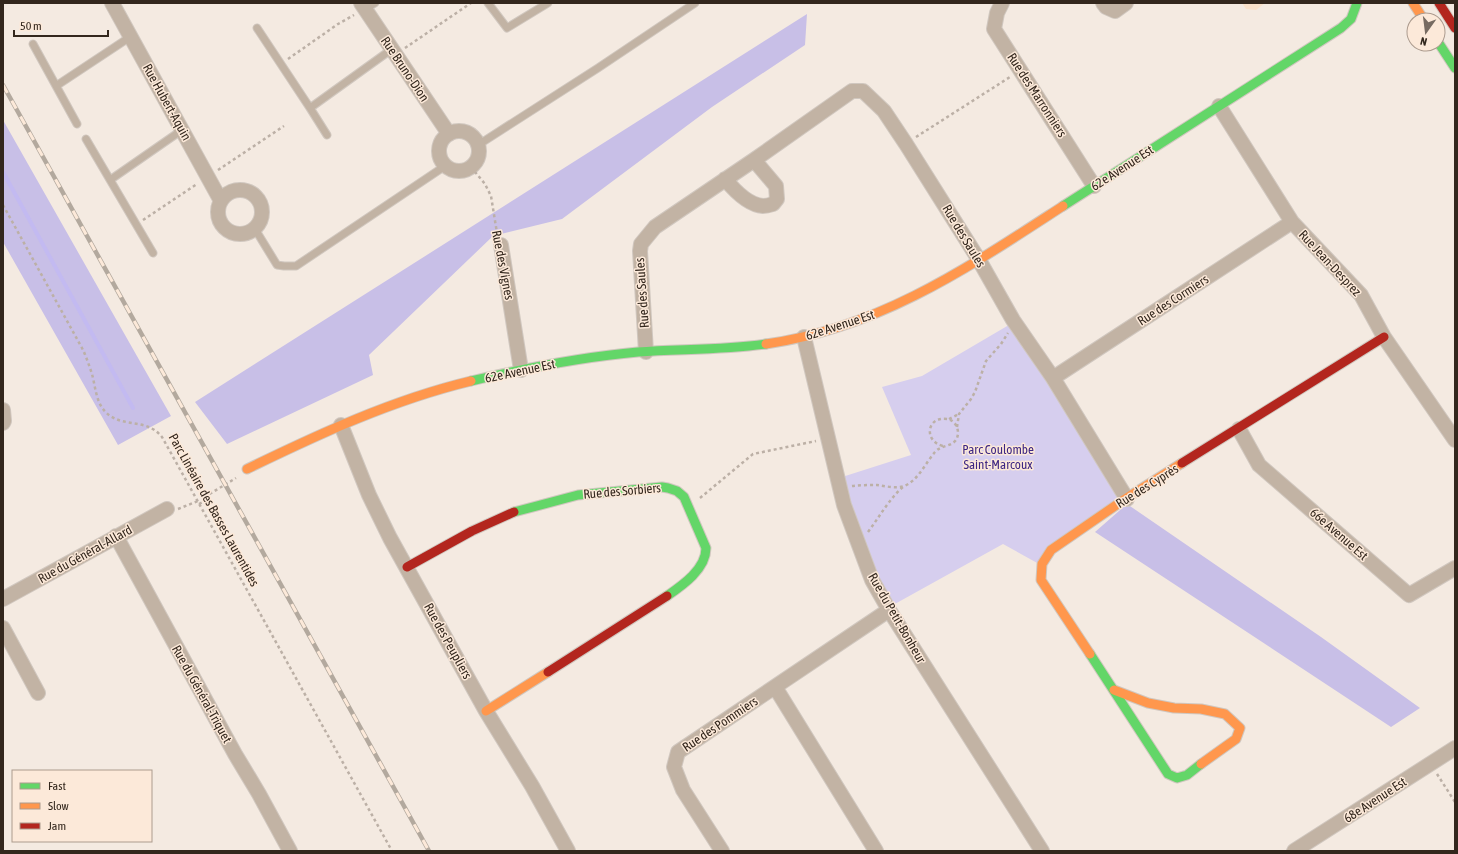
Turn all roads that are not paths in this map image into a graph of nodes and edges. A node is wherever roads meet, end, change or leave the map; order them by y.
1 (112, 3) edge
2 (488, 3) edge
3 (548, 3) edge
4 (695, 3) edge
5 (1002, 3) edge
6 (1103, 3) edge
7 (1126, 3) edge
8 (1357, 3) edge
9 (1413, 3) edge
10 (1439, 3) edge
11 (367, 5) edge
12 (1419, 12) edge
13 (257, 28) dead end
14 (1455, 28) edge
15 (130, 37) junction
16 (32, 44) dead end
17 (394, 52) junction
18 (1445, 52) edge
19 (1455, 68) edge
20 (56, 86) junction
21 (1219, 106) junction
22 (310, 108) junction
23 (77, 124) dead end
24 (182, 130) junction
25 (449, 134) junction
26 (327, 135) dead end
27 (86, 139) dead end
28 (478, 145) junction
29 (754, 160) junction
30 (445, 166) junction
31 (725, 179) junction
32 (110, 180) junction
33 (1094, 186) junction
34 (221, 201) junction
35 (1292, 222) junction
36 (255, 229) junction
37 (501, 245) road end
38 (153, 253) dead end
39 (979, 260) junction
40 (804, 337) junction
41 (1384, 337) junction
42 (646, 352) junction
43 (521, 370) junction
44 (1053, 378) junction
45 (3, 410) edge
46 (3, 423) edge
47 (341, 425) junction
48 (1239, 429) junction
49 (1455, 440) edge
50 (247, 469) dead end
51 (1127, 499) junction
52 (174, 509) road end
53 (116, 536) junction
54 (407, 567) junction
55 (1455, 568) edge
56 (3, 599) edge
57 (889, 610) junction
58 (3, 628) edge
59 (775, 687) junction
60 (1114, 690) junction
61 (38, 693) dead end
62 (486, 711) junction
63 (1455, 748) edge
64 (290, 851) edge
65 (568, 851) edge
66 (722, 851) edge
67 (876, 851) edge
68 (1042, 851) edge
69 (1294, 851) edge

1 - 15 street, Rue Hubert-Aquin
2 - 3 lane
4 - 28 lane
5 - 33 street, Rue des Marronniers
6 - 7 street
8 - 21 street, 62e Avenue Est
9 - 12 street
10 - 14 street
11 - 17 street, Rue Bruno-Dion
13 - 22 lane
15 - 20 lane
15 - 24 street, Rue Hubert-Aquin
16 - 20 lane
17 - 22 lane
17 - 25 street, Rue Bruno-Dion
18 - 19 street
20 - 23 lane
21 - 33 street, 62e Avenue Est
21 - 35 street, Rue Jean-Desprez
22 - 26 lane
24 - 32 lane
24 - 34 street, Rue Hubert-Aquin
25 - 28 street
25 - 30 street
27 - 32 lane
28 - 30 street
29 - 31 street, Rue des Saules
29 - 31 street
29 - 39 street, Rue des Saules
30 - 36 lane
31 - 42 street, Rue des Saules
32 - 38 lane
33 - 39 street, 62e Avenue Est
34 - 36 street
34 - 36 street
35 - 41 street, Rue Jean-Desprez
35 - 44 street, Rue des Cormiers
37 - 43 street, Rue des Vignes
39 - 40 street, 62e Avenue Est
39 - 44 street, Rue des Saules
40 - 42 street, 62e Avenue Est
40 - 57 street, Rue du Petit-Bonheur
41 - 48 street, Rue des Cyprès
41 - 49 street, Rue Jean-Desprez
42 - 43 street, 62e Avenue Est
43 - 47 street, 62e Avenue Est
44 - 51 street, Rue des Saules
45 - 46 street
47 - 50 street, 62e Avenue Est
47 - 54 street, Rue des Peupliers
48 - 51 street, Rue des Cyprès
48 - 55 street, 66e Avenue Est
51 - 60 street, Rue des Cyprès
52 - 53 street, Rue du Général-Allard
53 - 56 street, Rue du Général-Allard
53 - 64 street, Rue du Général-Triquet
54 - 62 street, Rue des Peupliers
54 - 62 street, Rue des Sorbiers
57 - 59 street, Rue des Pommiers
57 - 68 street, Rue du Petit-Bonheur
58 - 61 street
59 - 66 street, Rue des Pommiers
59 - 67 street
60 - 60 street, Rue des Cyprès
62 - 65 street, Rue des Peupliers
63 - 69 street, 68e Avenue Est

